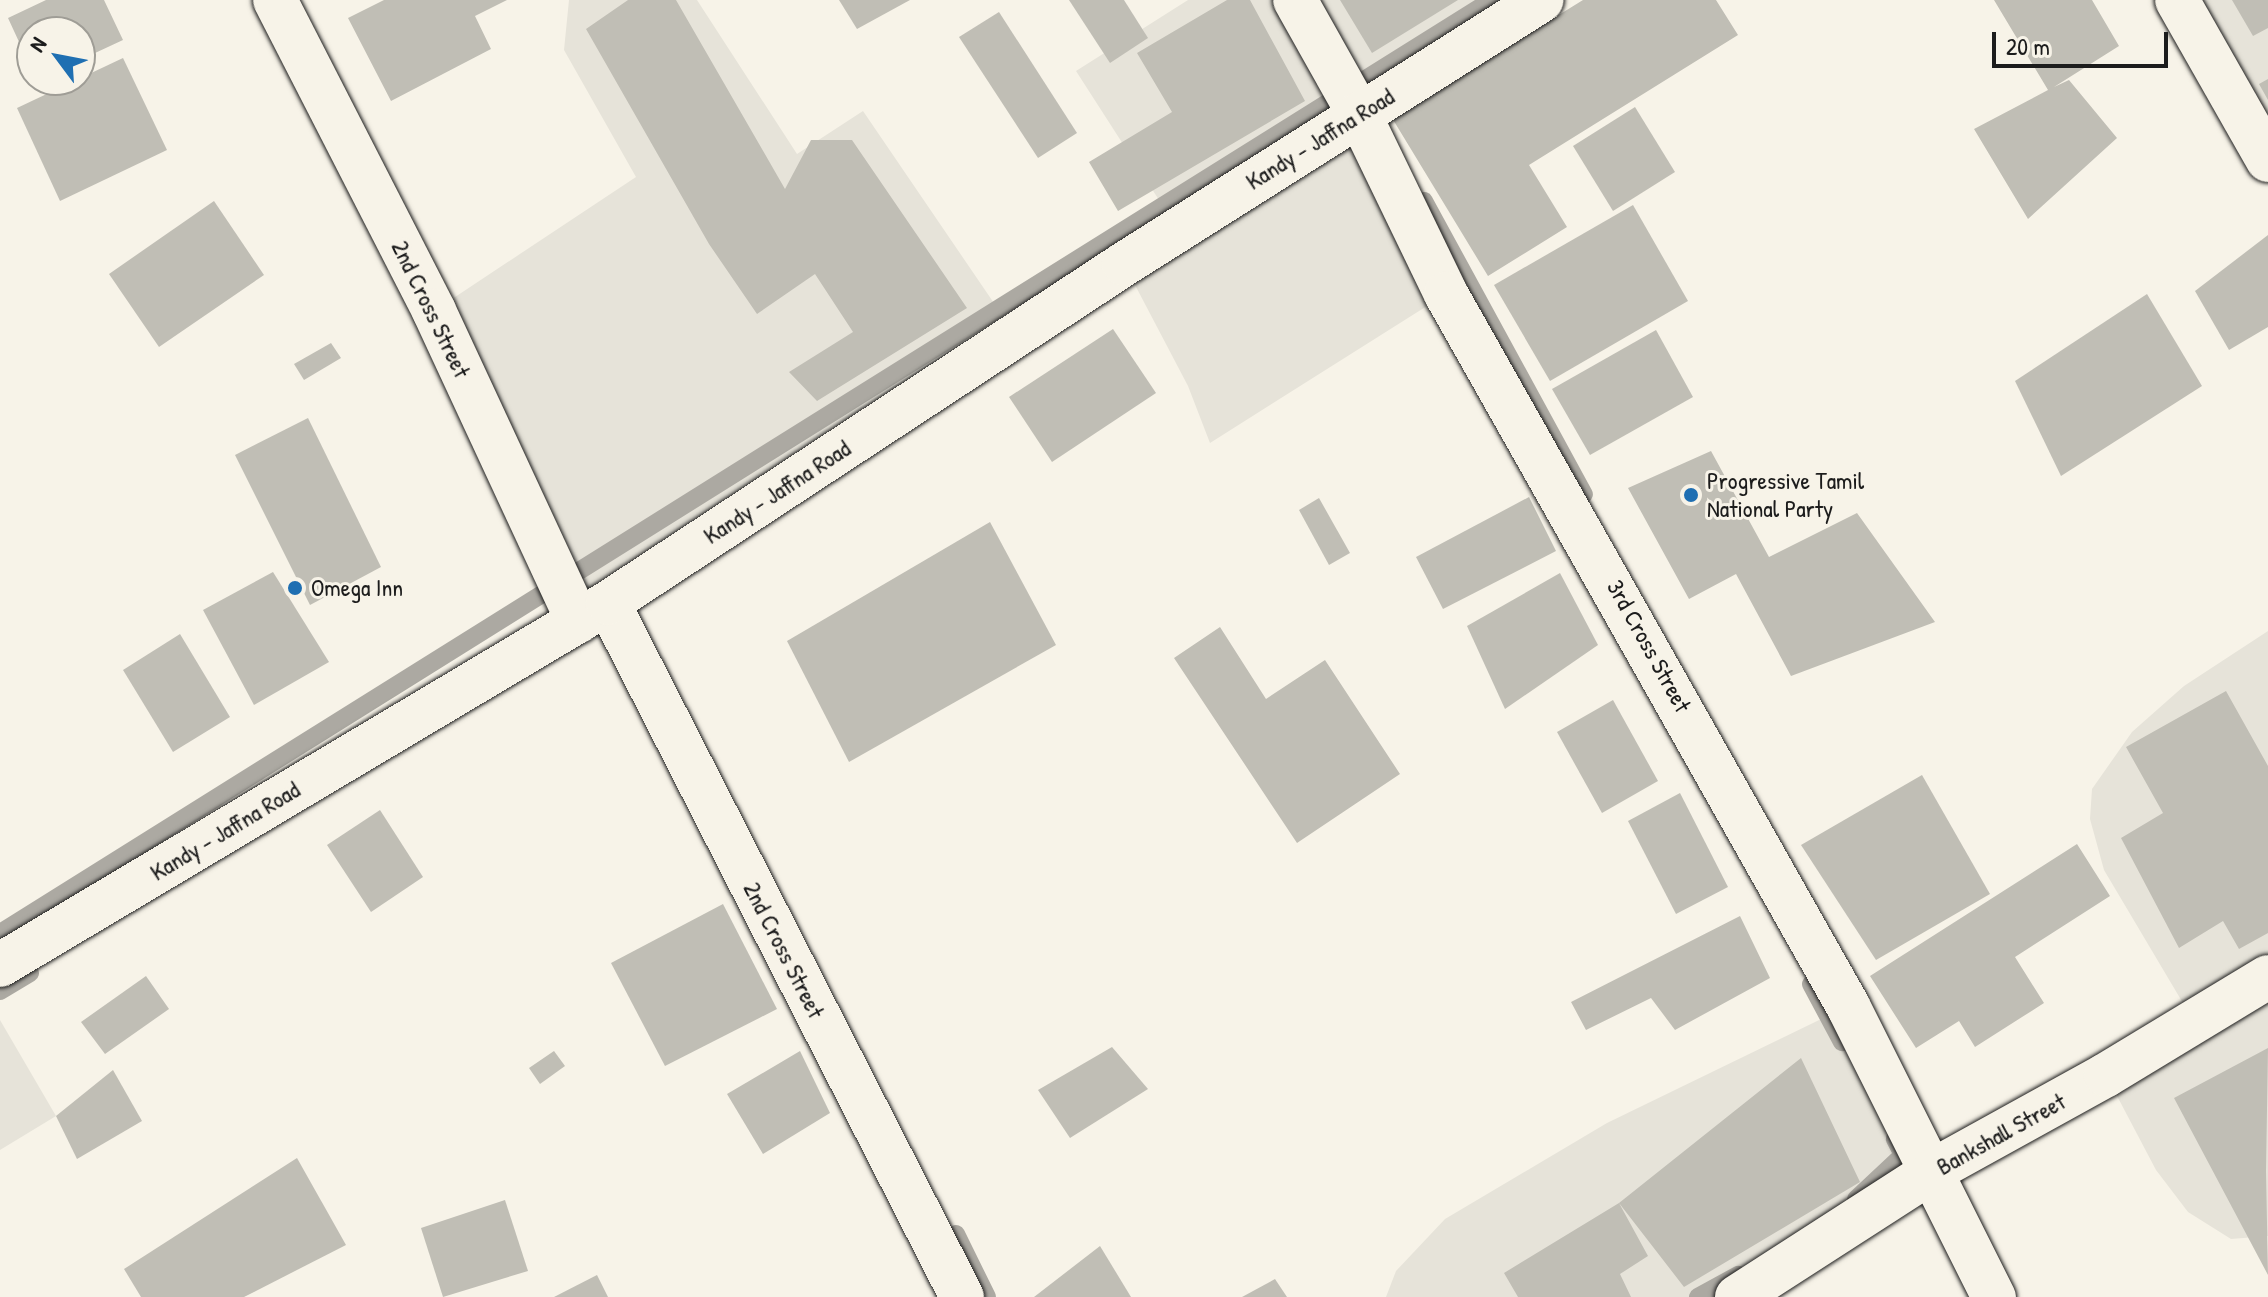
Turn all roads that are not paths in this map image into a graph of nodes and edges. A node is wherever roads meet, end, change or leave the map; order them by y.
1 (275, 0) edge
2 (1295, 0) edge
3 (1541, 0) edge
4 (2177, 0) edge
5 (1359, 114) junction
6 (2268, 160) edge
7 (593, 612) junction
8 (0, 965) edge
9 (2268, 977) edge
10 (1934, 1170) junction
11 (962, 1297) edge
12 (1737, 1297) edge
13 (1994, 1297) edge

1 - 7 main road, 2nd Cross Street
2 - 5 main road, 3rd Cross Street
3 - 5 main road, Kandy - Jaffna Road
4 - 6 main road
5 - 7 main road, Kandy - Jaffna Road
5 - 10 main road, 3rd Cross Street
7 - 8 main road, Kandy - Jaffna Road
7 - 11 main road, 2nd Cross Street
9 - 10 main road, Bankshall Street
10 - 12 main road, Bankshall Street
10 - 13 main road, 3rd Cross Street

